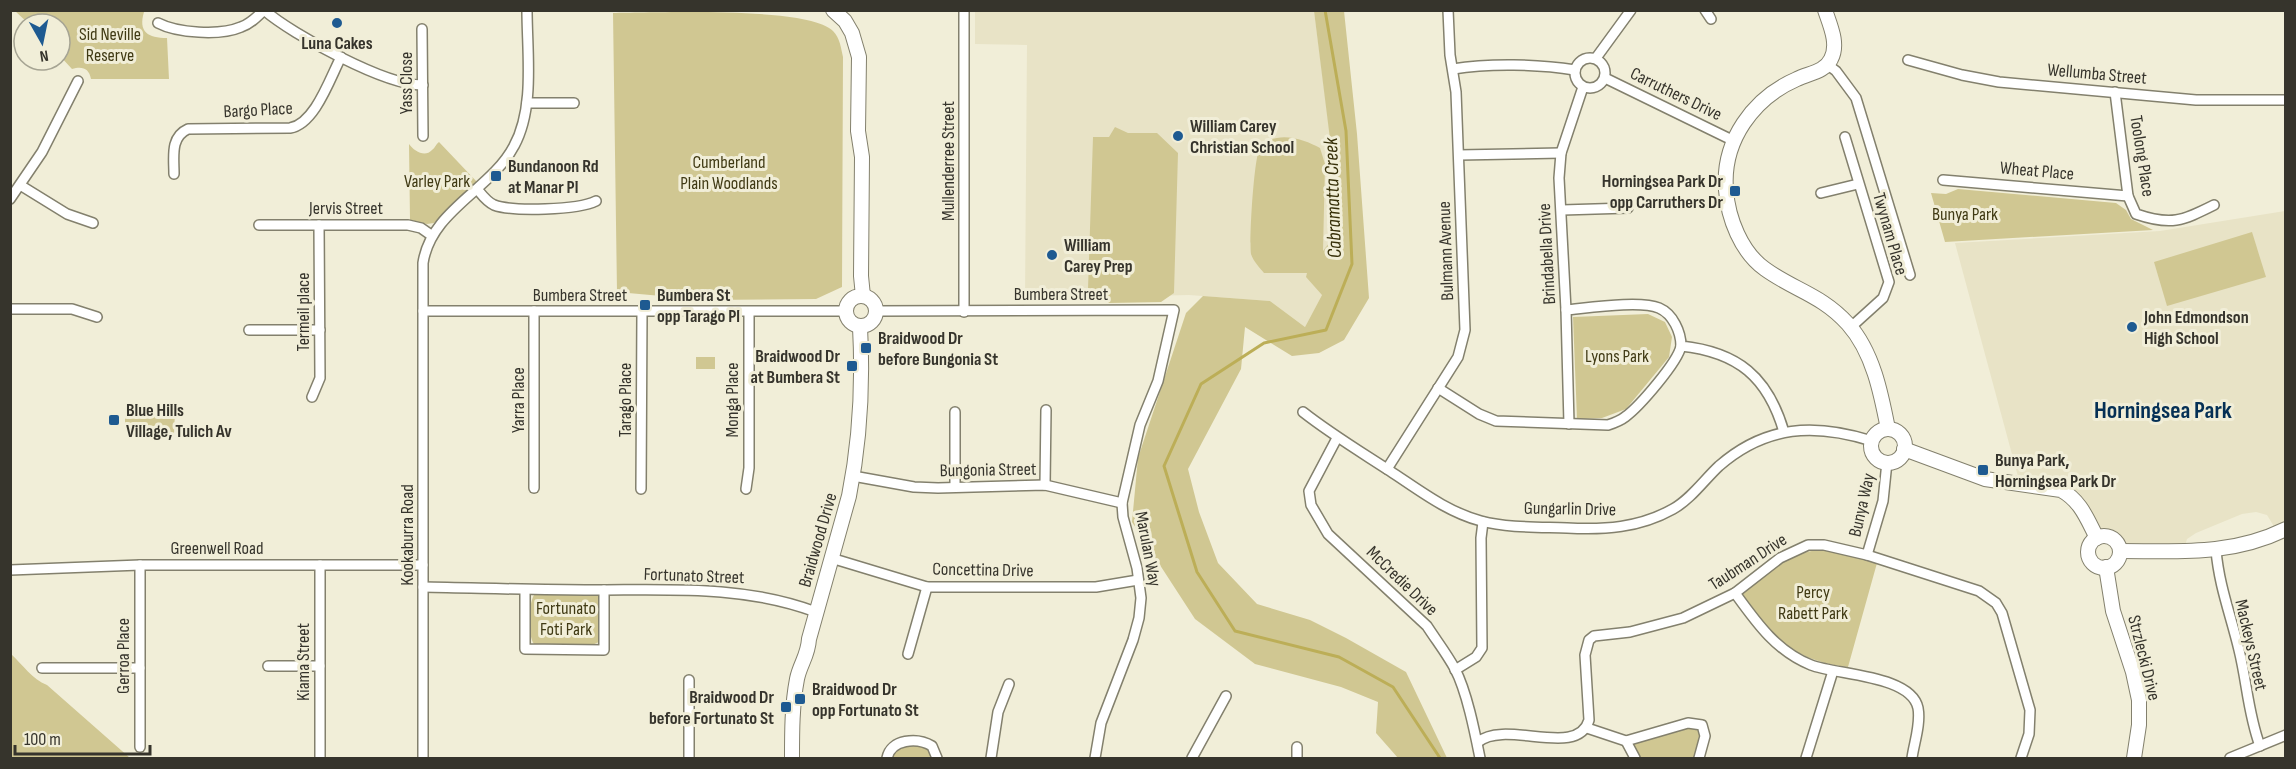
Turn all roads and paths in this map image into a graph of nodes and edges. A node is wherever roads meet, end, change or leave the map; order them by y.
1 (264, 10) edge
2 (527, 10) edge
3 (833, 10) edge
4 (964, 10) edge
5 (1448, 10) edge
6 (1630, 10) edge
7 (1825, 10) edge
8 (158, 23) dead end
9 (422, 29) dead end
10 (341, 57) junction
11 (1596, 58) junction
12 (1908, 60) dead end
13 (1828, 65) junction
14 (1453, 69) junction
15 (1575, 70) junction
16 (1605, 78) junction
17 (78, 81) dead end
18 (423, 85) junction
19 (1583, 87) junction
20 (2115, 92) junction
21 (2286, 100) edge
22 (527, 103) junction
23 (574, 103) dead end
24 (423, 136) dead end
25 (1845, 136) dead end
26 (1732, 140) junction
27 (1561, 153) junction
28 (1459, 154) junction
29 (174, 174) dead end
30 (1942, 180) dead end
31 (1858, 184) junction
32 (20, 185) junction
33 (477, 189) junction
34 (1821, 193) dead end
35 (2128, 196) junction
36 (10, 199) edge
37 (596, 201) dead end
38 (2214, 205) dead end
39 (1628, 208) dead end
40 (1562, 210) junction
41 (93, 222) dead end
42 (259, 225) dead end
43 (319, 225) junction
44 (431, 235) junction
45 (1910, 275) dead end
46 (864, 296) junction
47 (10, 309) edge
48 (1174, 310) joint
49 (1566, 310) junction
50 (423, 311) junction
51 (845, 311) junction
52 (876, 311) junction
53 (534, 312) junction
54 (642, 312) junction
55 (749, 312) junction
56 (964, 312) junction
57 (97, 317) dead end
58 (860, 327) junction
59 (1851, 327) junction
60 (249, 330) dead end
61 (320, 330) junction
62 (1681, 346) junction
63 (1438, 388) junction
64 (312, 397) dead end
65 (1046, 410) dead end
66 (955, 412) dead end
67 (1303, 412) dead end
68 (1569, 424) junction
69 (1888, 429) junction
70 (1784, 432) junction
71 (1337, 438) junction
72 (1872, 441) junction
73 (1904, 449) junction
74 (1887, 462) junction
75 (1387, 469) junction
76 (853, 476) junction
77 (1045, 485) junction
78 (955, 487) junction
79 (534, 488) dead end
80 (641, 489) dead end
81 (746, 489) dead end
82 (1122, 503) junction
83 (1483, 522) junction
84 (2286, 529) edge
85 (2097, 538) junction
86 (2216, 550) junction
87 (2120, 551) junction
88 (1867, 555) junction
89 (831, 558) junction
90 (140, 565) junction
91 (320, 565) junction
92 (423, 565) junction
93 (2106, 567) junction
94 (10, 570) edge
95 (1138, 580) junction
96 (423, 587) junction
97 (927, 587) junction
98 (525, 590) junction
99 (604, 590) junction
100 (1735, 593) junction
101 (816, 612) junction
102 (908, 654) dead end
103 (268, 666) dead end
104 (320, 666) junction
105 (42, 668) dead end
106 (140, 668) junction
107 (1455, 670) junction
108 (1833, 671) junction
109 (689, 680) dead end
110 (1010, 684) dead end
111 (1226, 696) dead end
112 (1587, 728) junction
113 (2286, 735) edge
114 (1626, 741) junction
115 (1478, 742) junction
116 (2260, 746) junction
117 (140, 747) dead end
118 (1297, 747) dead end
119 (320, 759) edge
120 (423, 759) edge
121 (689, 759) edge
122 (792, 759) edge
123 (887, 759) edge
124 (937, 759) edge
125 (991, 759) edge
126 (1095, 759) edge
127 (1192, 759) edge
128 (1297, 759) edge
129 (1480, 759) edge
130 (1635, 759) edge
131 (1699, 759) edge
132 (1806, 759) edge
133 (1912, 759) edge
134 (2021, 759) edge
135 (2134, 759) edge
136 (2230, 759) edge

1 - 8 street
1 - 10 street
2 - 22 street
3 - 46 street
4 - 56 street, Mullenderree Street
5 - 14 street, Bulmann Avenue
6 - 11 street
7 - 13 street
9 - 18 street, Yass Close
10 - 18 street
10 - 29 street, Bargo Place
11 - 15 street
11 - 16 street
12 - 20 street, Wellumba Street
13 - 26 street
13 - 45 street
14 - 15 street
14 - 28 street, Bulmann Avenue
15 - 19 street
16 - 19 street
16 - 26 street, Carruthers Drive
17 - 32 street
18 - 24 street, Yass Close
19 - 27 street, Brindabella Drive
20 - 21 street, Wellumba Street
20 - 35 street, Toolong Place
22 - 23 street
22 - 33 street
25 - 31 street, Twynam Place
26 - 59 street
27 - 28 street
27 - 40 street, Brindabella Drive
28 - 63 street, Bulmann Avenue
30 - 35 street, Wheat Place
31 - 34 street
31 - 59 street, Twynam Place
32 - 36 street
32 - 41 street
33 - 37 street
33 - 44 street
35 - 38 street, Toolong Place
39 - 40 street
40 - 49 street, Brindabella Drive
42 - 43 street, Jervis Street
43 - 44 street, Jervis Street
43 - 61 street, Termeil place
44 - 50 street, Kookaburra Road
46 - 51 street
46 - 52 street
47 - 57 street
48 - 56 street, Bumbera Street
48 - 82 street, Marulan Way
49 - 62 street
49 - 68 street, Brindabella Drive
50 - 53 street, Bumbera Street
50 - 92 street, Kookaburra Road
51 - 55 street, Bumbera Street
51 - 58 street
52 - 56 street, Bumbera Street
52 - 58 street
53 - 54 street, Bumbera Street
53 - 79 street, Yarra Place
54 - 55 street, Bumbera Street
54 - 80 street, Tarago Place
55 - 81 street, Monga Place
58 - 76 street, Braidwood Drive
59 - 69 street
60 - 61 street
61 - 64 street, Termeil place
62 - 68 street
62 - 70 street
63 - 68 street
63 - 75 street, Bulmann Avenue
65 - 77 street
66 - 78 street
67 - 71 street, Gungarlin Drive
69 - 72 street
69 - 73 street
70 - 72 street, Gungarlin Drive
70 - 83 street, Gungarlin Drive
71 - 75 street, Gungarlin Drive
71 - 107 street, McCredie Drive
72 - 74 street
73 - 74 street
73 - 85 street
74 - 88 street, Bunya Way
75 - 83 street, Gungarlin Drive
76 - 78 street, Bungonia Street
76 - 89 street, Braidwood Drive
77 - 78 street, Bungonia Street
77 - 82 street, Bungonia Street
82 - 95 street, Marulan Way
83 - 107 street
84 - 86 street
85 - 87 street
85 - 93 street
86 - 87 street
86 - 116 street, Mackeys Street
87 - 93 street
88 - 100 street, Taubman Drive
88 - 134 street, Taubman Drive
89 - 97 street, Concettina Drive
89 - 101 street, Braidwood Drive
90 - 91 street, Greenwell Road
90 - 94 street, Greenwell Road
90 - 106 street, Gerroa Place
91 - 92 street, Greenwell Road
91 - 104 street, Kiama Street
92 - 96 street, Kookaburra Road
93 - 135 street, Strzlecki Drive
95 - 97 street, Concettina Drive
95 - 126 street, Marulan Way
96 - 98 street, Fortunato Street
96 - 120 street, Kookaburra Road
97 - 102 street
98 - 99 street, Fortunato Street
98 - 99 street
99 - 101 street, Fortunato Street
100 - 108 street
100 - 112 street, Taubman Drive
101 - 122 street, Braidwood Drive
103 - 104 street
104 - 119 street, Kiama Street
105 - 106 street
106 - 117 street, Gerroa Place
107 - 115 street, McCredie Drive
108 - 132 street
108 - 133 street
109 - 121 street
110 - 125 street
111 - 127 street
112 - 114 street
112 - 115 street
113 - 116 street
114 - 130 street
114 - 131 street
115 - 129 street, McCredie Drive
116 - 136 street
118 - 128 street
123 - 124 street

